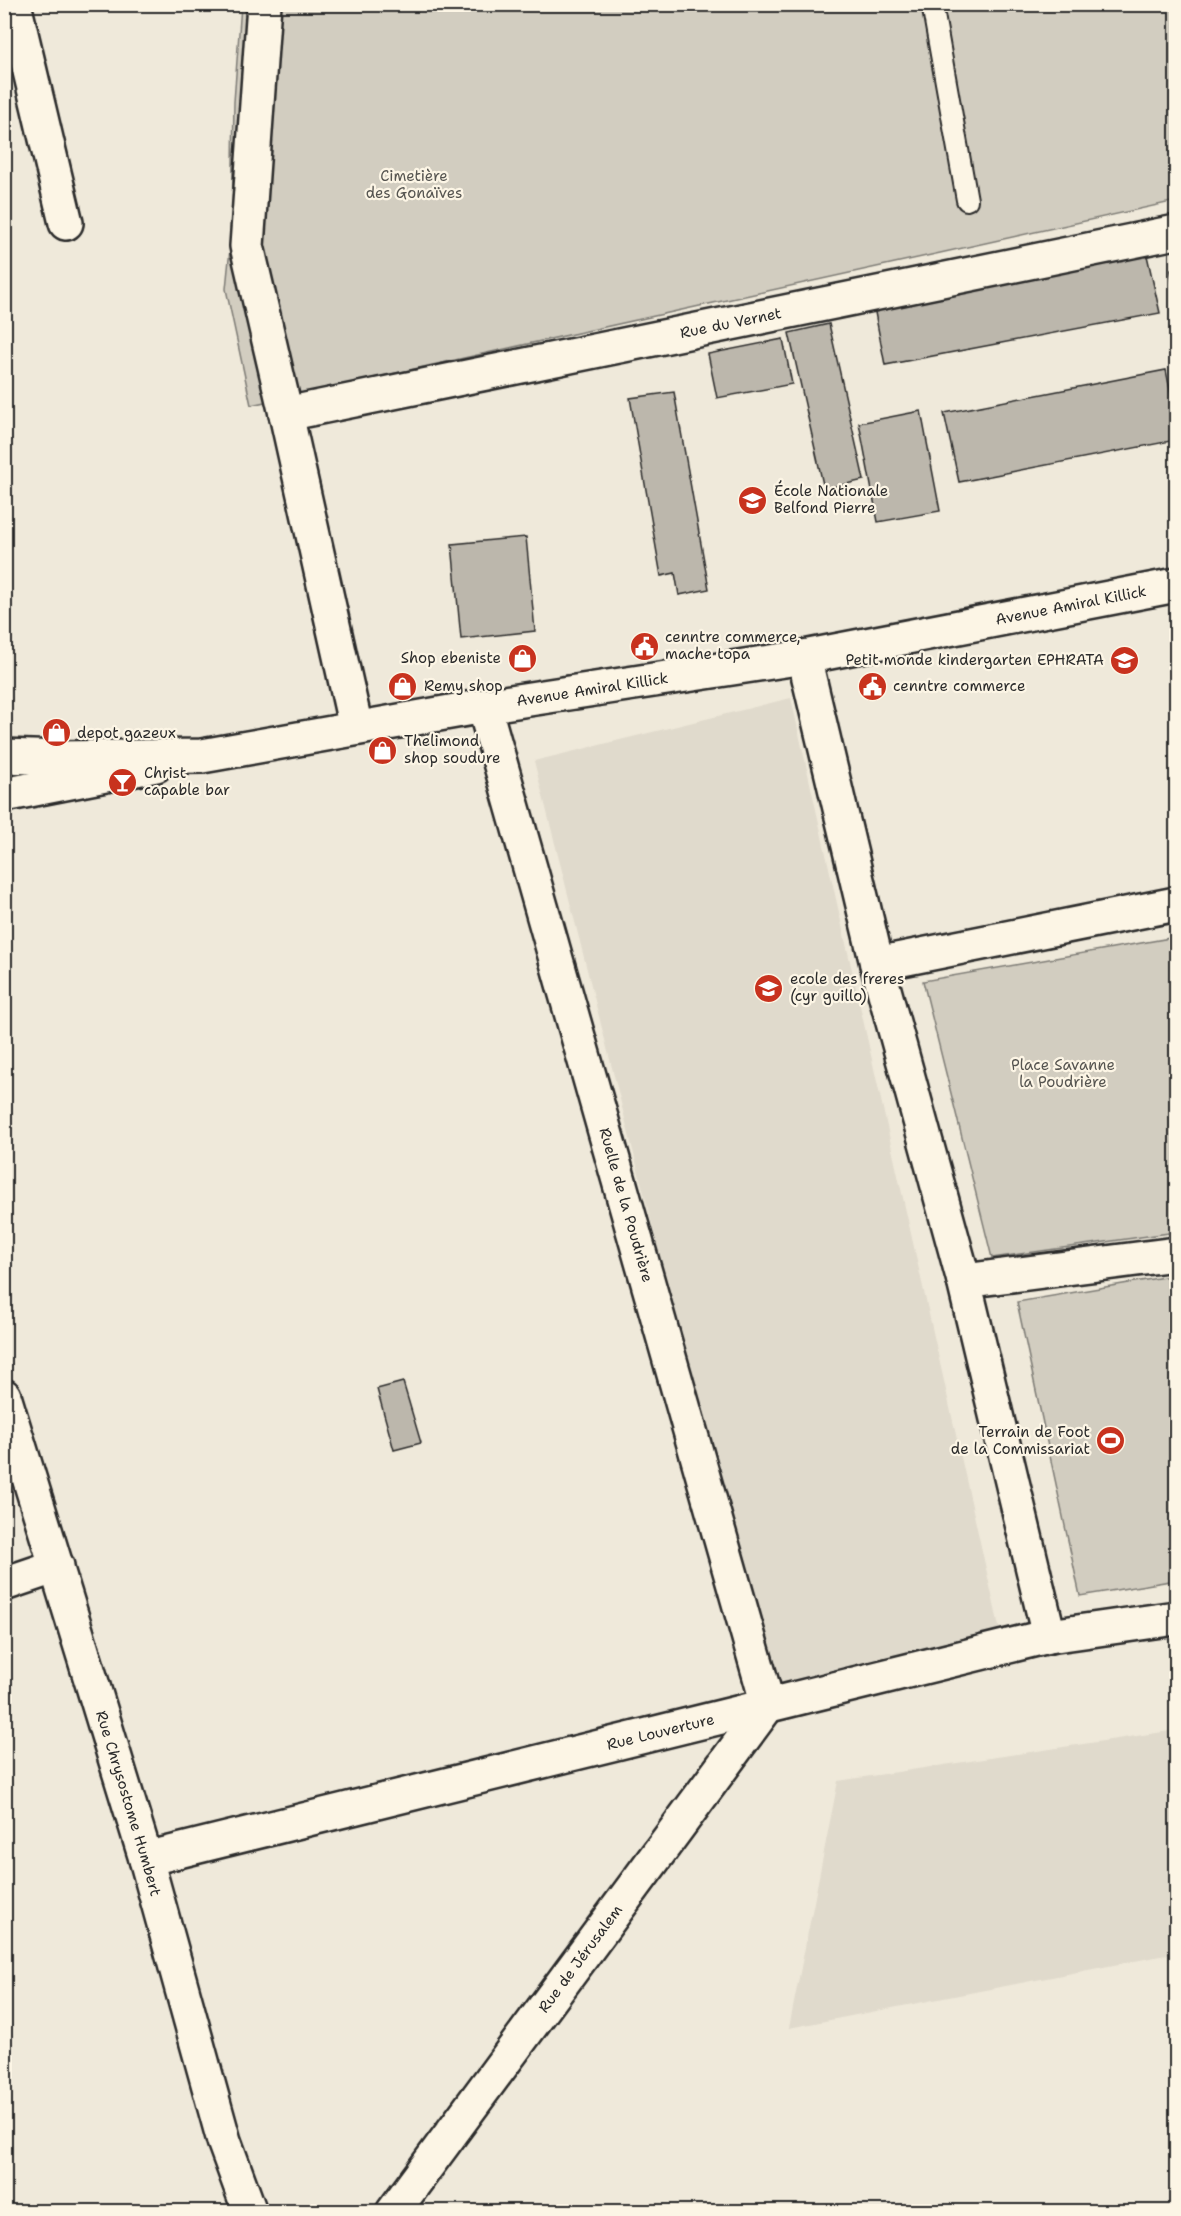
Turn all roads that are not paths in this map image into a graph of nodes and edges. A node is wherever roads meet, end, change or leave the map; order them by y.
1 (14, 4) edge
2 (264, 4) edge
3 (932, 4) edge
4 (967, 200) dead end
5 (66, 223) dead end
6 (1176, 232) edge
7 (286, 414) junction
8 (1176, 585) edge
9 (804, 657) junction
10 (484, 706) junction
11 (356, 729) junction
12 (4, 756) edge
13 (202, 756) junction
14 (4, 795) edge
15 (1176, 904) edge
16 (877, 964) junction
17 (1176, 1254) edge
18 (964, 1281) junction
19 (4, 1396) edge
20 (57, 1566) junction
21 (4, 1584) edge
22 (1176, 1618) edge
23 (1049, 1636) junction
24 (768, 1705) junction
25 (146, 1859) junction
26 (250, 2211) edge
27 (393, 2211) edge

1 - 5 street
2 - 7 street
3 - 4 lane
6 - 7 street, Rue du Vernet
7 - 11 street
8 - 9 street, Avenue Amiral Killick
9 - 10 street, Avenue Amiral Killick
9 - 16 street
10 - 11 street, Avenue Amiral Killick
10 - 24 street, Ruelle de la Poudrière
11 - 13 street, Avenue Amiral Killick
12 - 13 street, Avenue Amiral Killick
13 - 14 street
15 - 16 street
16 - 18 street
17 - 18 street
18 - 23 street
19 - 20 street, Rue Chrysostome Humbert
20 - 21 street
20 - 25 street, Rue Chrysostome Humbert
22 - 23 street, Rue Louverture
23 - 24 street, Rue Louverture
24 - 25 street, Rue Louverture
24 - 27 street, Rue de Jérusalem
25 - 26 street, Rue Chrysostome Humbert

